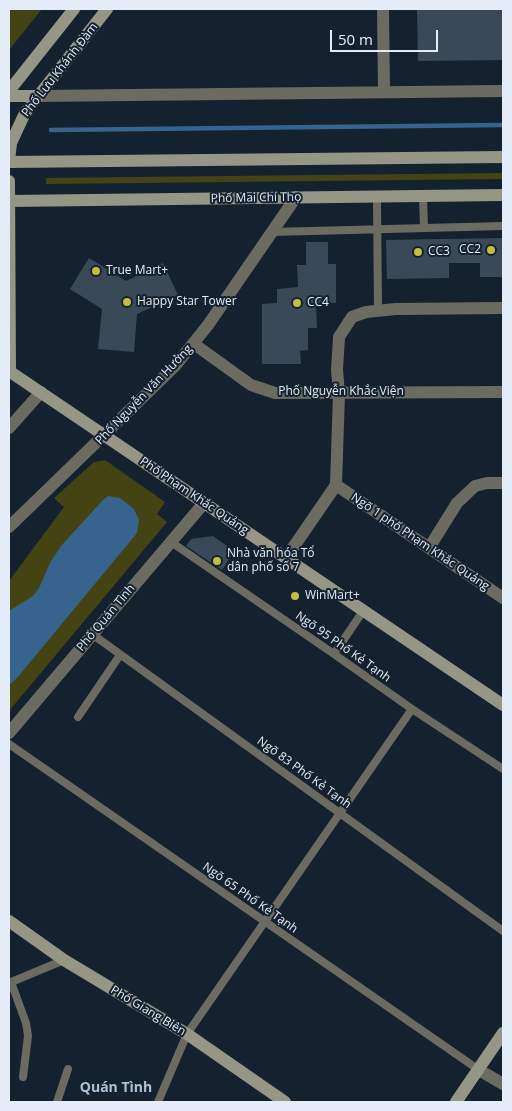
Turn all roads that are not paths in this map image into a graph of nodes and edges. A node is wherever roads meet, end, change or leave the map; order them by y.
1 (74, 9) edge
2 (107, 9) edge
3 (383, 9) edge
4 (9, 91) edge
5 (503, 91) edge
6 (384, 92) junction
7 (9, 96) edge
8 (38, 96) junction
9 (503, 157) edge
10 (9, 162) edge
11 (9, 181) edge
12 (503, 195) edge
13 (423, 196) junction
14 (377, 197) junction
15 (296, 198) junction
16 (9, 200) edge
17 (503, 226) edge
18 (424, 228) junction
19 (377, 229) junction
20 (272, 232) junction
21 (503, 308) edge
22 (378, 311) junction
23 (194, 344) junction
24 (9, 371) edge
25 (41, 392) junction
26 (503, 392) edge
27 (339, 393) junction
28 (9, 428) edge
29 (104, 436) junction
30 (503, 483) edge
31 (336, 485) junction
32 (204, 503) junction
33 (9, 527) edge
34 (171, 542) junction
35 (429, 548) junction
36 (286, 558) junction
37 (503, 598) edge
38 (363, 610) junction
39 (92, 634) junction
40 (120, 654) junction
41 (334, 654) junction
42 (503, 705) edge
43 (412, 709) junction
44 (78, 717) dead end
45 (9, 733) edge
46 (9, 744) edge
47 (503, 769) edge
48 (340, 813) junction
49 (9, 921) edge
50 (264, 922) junction
51 (503, 931) edge
52 (64, 960) junction
53 (10, 983) edge
54 (503, 1033) edge
55 (187, 1034) junction
56 (68, 1069) dead end
57 (478, 1070) junction
58 (23, 1077) dead end
59 (503, 1084) edge
60 (57, 1102) edge
61 (158, 1102) edge
62 (285, 1102) edge
63 (456, 1102) edge

1 - 4 street
2 - 8 street, Phố Lưu Khánh Đàm
3 - 6 street
5 - 6 street
6 - 8 street
7 - 8 street
8 - 10 street, Phố Lưu Khánh Đàm
9 - 10 street
11 - 16 street
12 - 13 street, Phố Mai Chí Thọ
13 - 14 street, Phố Mai Chí Thọ
13 - 18 lane
14 - 15 street, Phố Mai Chí Thọ
14 - 19 lane
15 - 16 street, Phố Mai Chí Thọ
15 - 20 street, Phố Nguyễn Văn Hưởng
16 - 24 street
17 - 18 lane
18 - 19 lane
19 - 20 lane
19 - 22 lane
20 - 23 street, Phố Nguyễn Văn Hưởng
21 - 22 street
22 - 27 street
23 - 27 street, Phố Nguyễn Khắc Viện
23 - 29 street, Phố Nguyễn Văn Hưởng
24 - 25 street, Phố Phạm Khắc Quảng
25 - 28 street
25 - 29 street, Phố Phạm Khắc Quảng
26 - 27 street, Phố Nguyễn Khắc Viện
27 - 31 street
29 - 32 street, Phố Phạm Khắc Quảng
29 - 33 street, Phố Nguyễn Văn Hưởng
30 - 35 street
31 - 35 street, Ngõ 1 phố Phạm Khắc Quảng
31 - 36 street
32 - 34 street, Phố Quán Tình
32 - 36 street, Phố Phạm Khắc Quảng
34 - 39 street, Phố Quán Tình
34 - 41 lane, Ngõ 95 Phố Kẻ Tạnh
35 - 37 street, Ngõ 1 phố Phạm Khắc Quảng
36 - 38 street, Phố Phạm Khắc Quảng
38 - 41 lane
38 - 42 street, Phố Phạm Khắc Quảng
39 - 40 lane, Ngõ 83 Phố Kẻ Tạnh
39 - 45 street, Phố Quán Tình
40 - 44 lane
40 - 48 lane, Ngõ 83 Phố Kẻ Tạnh
41 - 43 lane, Ngõ 95 Phố Kẻ Tạnh
43 - 47 lane, Ngõ 95 Phố Kẻ Tạnh
43 - 48 lane
46 - 50 lane, Ngõ 65 Phố Kẻ Tạnh
48 - 50 lane
48 - 51 lane, Ngõ 83 Phố Kẻ Tạnh
49 - 52 street, Phố Giang Biên
50 - 55 lane
50 - 57 lane, Ngõ 65 Phố Kẻ Tạnh
52 - 53 lane
52 - 55 street, Phố Giang Biên
53 - 58 lane
54 - 57 street
55 - 61 lane
55 - 62 street, Phố Giang Biên
56 - 60 lane
57 - 59 street
57 - 63 street

